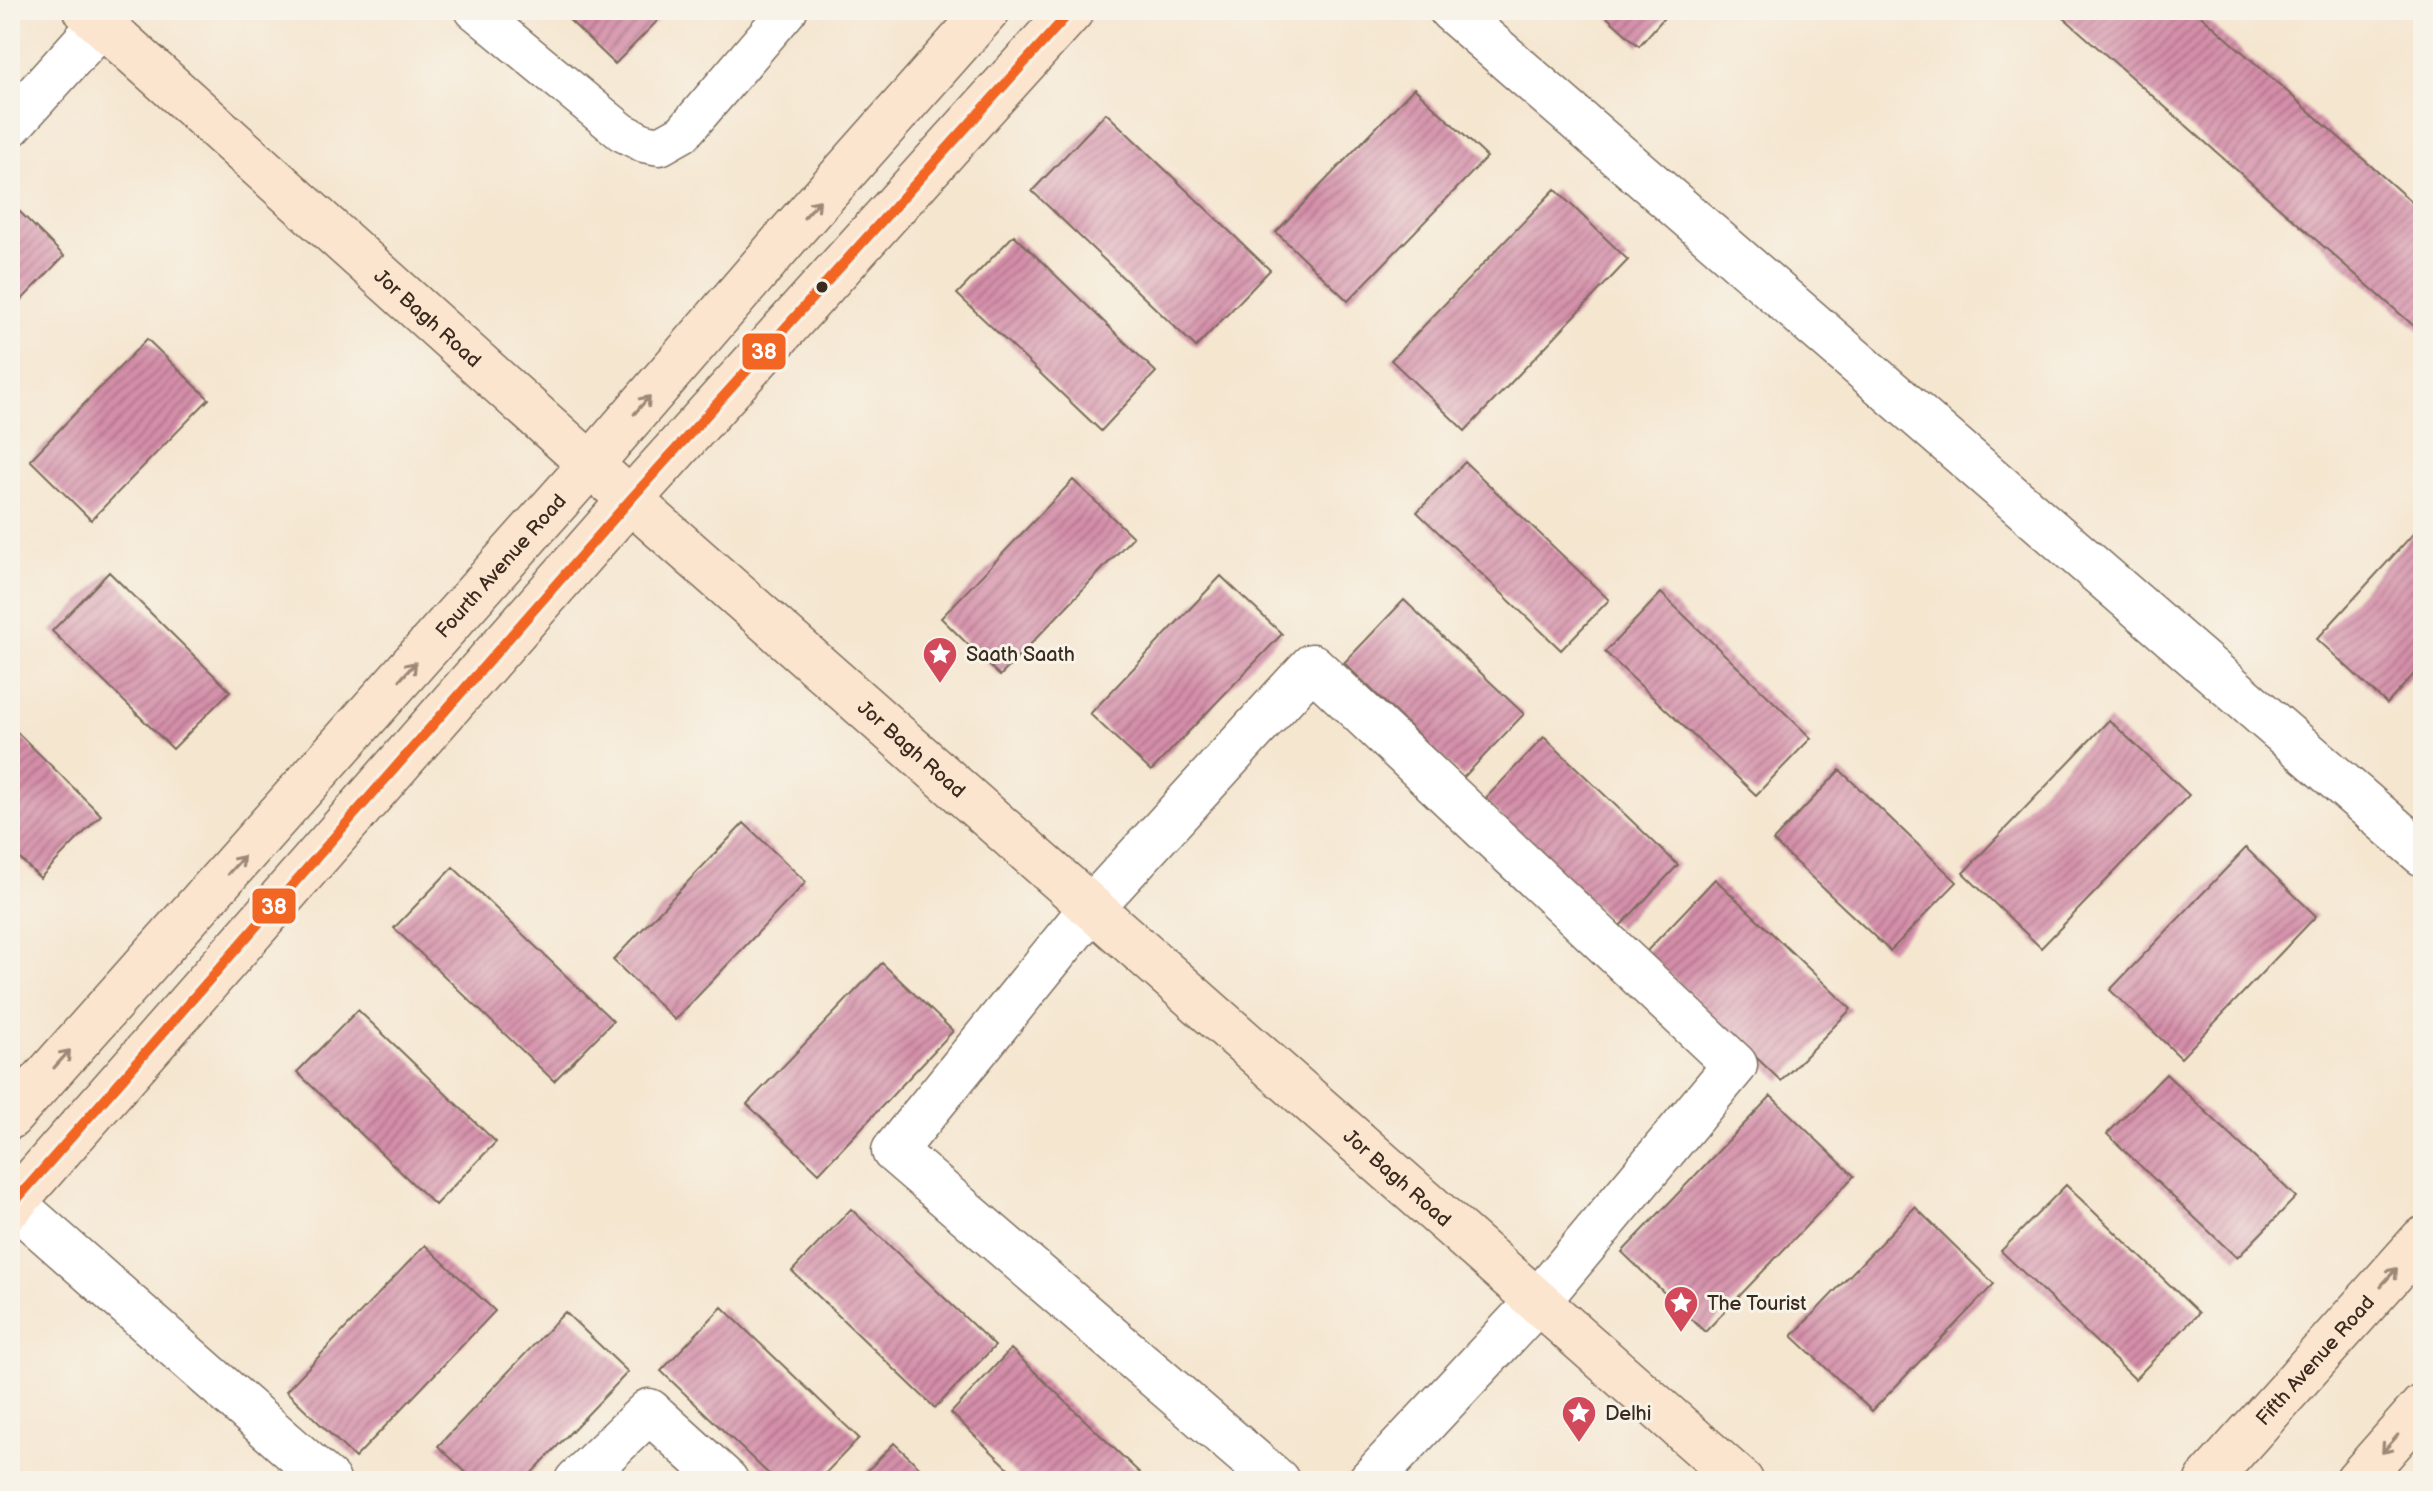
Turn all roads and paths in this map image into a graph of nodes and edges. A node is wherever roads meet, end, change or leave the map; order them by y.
1 (474, 10) edge
2 (788, 10) edge
3 (988, 10) edge
4 (1072, 10) edge
5 (1451, 10) edge
6 (94, 17) edge
7 (10, 125) edge
8 (591, 464) junction
9 (630, 500) junction
10 (2423, 854) edge
11 (1092, 907) junction
12 (10, 1117) edge
13 (11, 1205) edge
14 (2423, 1239) edge
15 (1538, 1301) junction
16 (2423, 1406) edge
17 (328, 1481) edge
18 (577, 1481) edge
19 (726, 1481) edge
20 (1277, 1481) edge
21 (1370, 1481) edge
22 (1741, 1481) edge
23 (2207, 1481) edge
24 (2357, 1481) edge

1 - 2 lane
8 -> 3 main road, Fourth Avenue Road
4 - 9 main road
5 - 10 street
6 - 7 street
6 - 8 main road, Jor Bagh Road
8 - 9 main road, Jor Bagh Road
12 -> 8 main road, Fourth Avenue Road
9 - 11 main road, Jor Bagh Road
9 - 13 main road
11 - 15 main road, Jor Bagh Road
11 - 15 street
11 - 20 street
13 - 17 street
23 -> 14 main road, Fifth Avenue Road
15 - 21 street
15 - 22 main road, Jor Bagh Road
16 -> 24 main road
18 - 19 street

